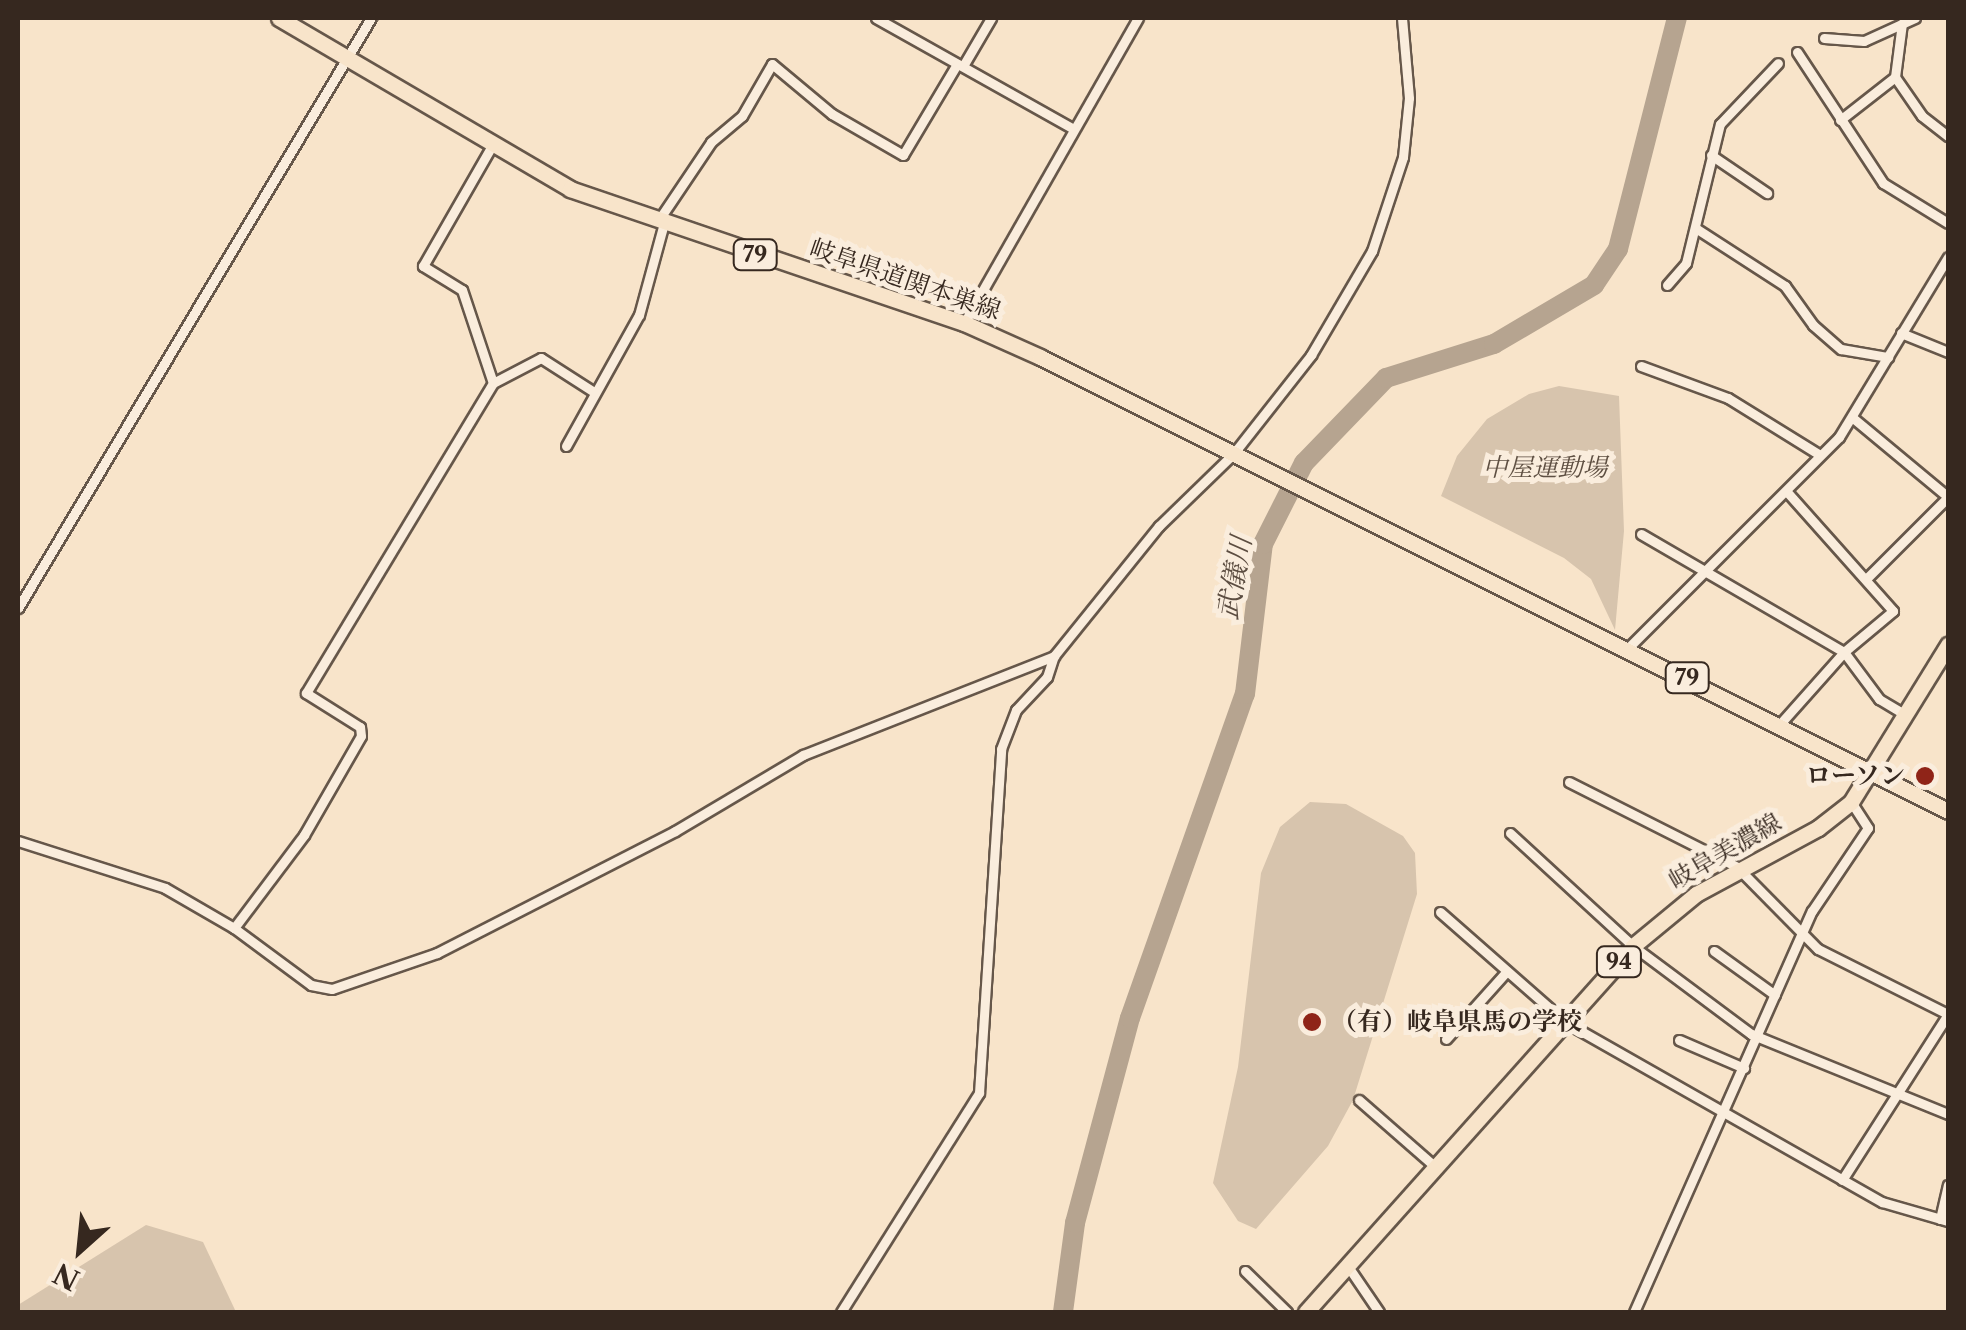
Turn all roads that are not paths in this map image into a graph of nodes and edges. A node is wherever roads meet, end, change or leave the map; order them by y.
1 (279, 18) edge
2 (371, 18) edge
3 (876, 18) edge
4 (992, 18) edge
5 (1138, 18) edge
6 (1402, 18) edge
7 (1915, 18) edge
8 (1902, 24) junction
9 (1824, 38) dead end
10 (1797, 52) dead end
11 (347, 58) junction
12 (1778, 63) dead end
13 (960, 65) junction
14 (1895, 76) junction
15 (1840, 120) junction
16 (1074, 129) junction
17 (1948, 136) edge
18 (493, 144) junction
19 (1711, 155) junction
20 (1767, 194) dead end
21 (661, 222) junction
22 (1948, 223) edge
23 (1697, 229) junction
24 (1948, 257) edge
25 (1666, 284) dead end
26 (964, 323) junction
27 (1901, 333) junction
28 (1948, 352) edge
29 (1888, 356) junction
30 (1641, 366) dead end
31 (493, 384) junction
32 (594, 392) junction
33 (1854, 418) junction
34 (566, 446) dead end
35 (1820, 455) junction
36 (1241, 456) junction
37 (1788, 494) junction
38 (1948, 498) edge
39 (1641, 534) dead end
40 (1706, 566) junction
41 (1866, 578) junction
42 (18, 608) edge
43 (1948, 645) edge
44 (1628, 649) junction
45 (1844, 652) junction
46 (1054, 656) junction
47 (1906, 715) junction
48 (1780, 726) junction
49 (1874, 773) junction
50 (1570, 782) dead end
51 (1851, 802) junction
52 (1948, 811) edge
53 (1510, 834) dead end
54 (18, 841) edge
55 (1738, 867) junction
56 (1440, 912) dead end
57 (234, 928) junction
58 (1802, 936) junction
59 (1633, 946) junction
60 (1714, 951) dead end
61 (1507, 971) junction
62 (1776, 995) junction
63 (1947, 1011) edge
64 (1565, 1022) junction
65 (1758, 1037) junction
66 (1446, 1039) dead end
67 (1679, 1040) dead end
68 (1744, 1068) junction
69 (1900, 1095) junction
70 (1359, 1100) dead end
71 (1724, 1111) junction
72 (1948, 1114) edge
73 (1432, 1164) junction
74 (1842, 1180) junction
75 (1948, 1184) edge
76 (1944, 1220) edge
77 (1346, 1265) junction
78 (1245, 1271) dead end
79 (841, 1312) edge
80 (1287, 1312) edge
81 (1306, 1312) edge
82 (1379, 1312) edge
83 (1634, 1312) edge

1 - 11 main road, 岐阜県道関本巣線 / 79
2 - 11 street
3 - 13 street
4 - 13 street
5 - 16 street
6 - 36 street
7 - 8 street
8 - 9 street
8 - 14 street
10 - 15 street
11 - 18 main road, 岐阜県道関本巣線 / 79
11 - 42 street
12 - 19 street
13 - 16 street
13 - 21 street
14 - 15 street
14 - 17 street
15 - 22 street
16 - 26 street
18 - 21 main road, 岐阜県道関本巣線 / 79
18 - 31 street
19 - 20 street
19 - 23 street
21 - 26 main road, 岐阜県道関本巣線 / 79
21 - 32 street
23 - 25 street
23 - 29 street
24 - 27 street
26 - 36 main road, 岐阜県道関本巣線 / 79
27 - 28 street
27 - 29 street
29 - 33 street
30 - 35 street
31 - 32 street
31 - 57 street
32 - 34 street
33 - 35 street
33 - 38 street
35 - 37 street
36 - 44 main road, 79
36 - 46 street
37 - 40 street
37 - 41 street
38 - 41 street
39 - 40 street
40 - 44 street
40 - 45 street
41 - 45 street
43 - 47 main road, 岐阜美濃線 / 94
44 - 48 main road, 79
45 - 47 street
45 - 48 street
46 - 57 street
46 - 79 street
47 - 49 main road, 岐阜美濃線 / 94
48 - 49 main road, 79
49 - 51 main road, 岐阜美濃線 / 94
49 - 52 main road, 79
50 - 55 street
51 - 55 main road, 岐阜美濃線 / 94
51 - 58 street
53 - 59 street
54 - 57 street
55 - 58 street
55 - 59 main road, 岐阜美濃線 / 94
56 - 61 street
58 - 62 street
58 - 63 street
59 - 64 main road, 岐阜美濃線 / 94
59 - 65 street
60 - 62 street
61 - 64 street
61 - 66 street
62 - 65 street
63 - 69 street
64 - 71 street
64 - 73 main road, 岐阜美濃線 / 94
65 - 68 street
65 - 69 street
67 - 68 street
68 - 71 street
69 - 72 street
69 - 74 street
70 - 73 street
71 - 74 street
71 - 83 street
73 - 77 main road, 岐阜美濃線 / 94
74 - 76 street
75 - 76 street
77 - 81 main road, 岐阜美濃線 / 94
77 - 82 street
78 - 80 street

